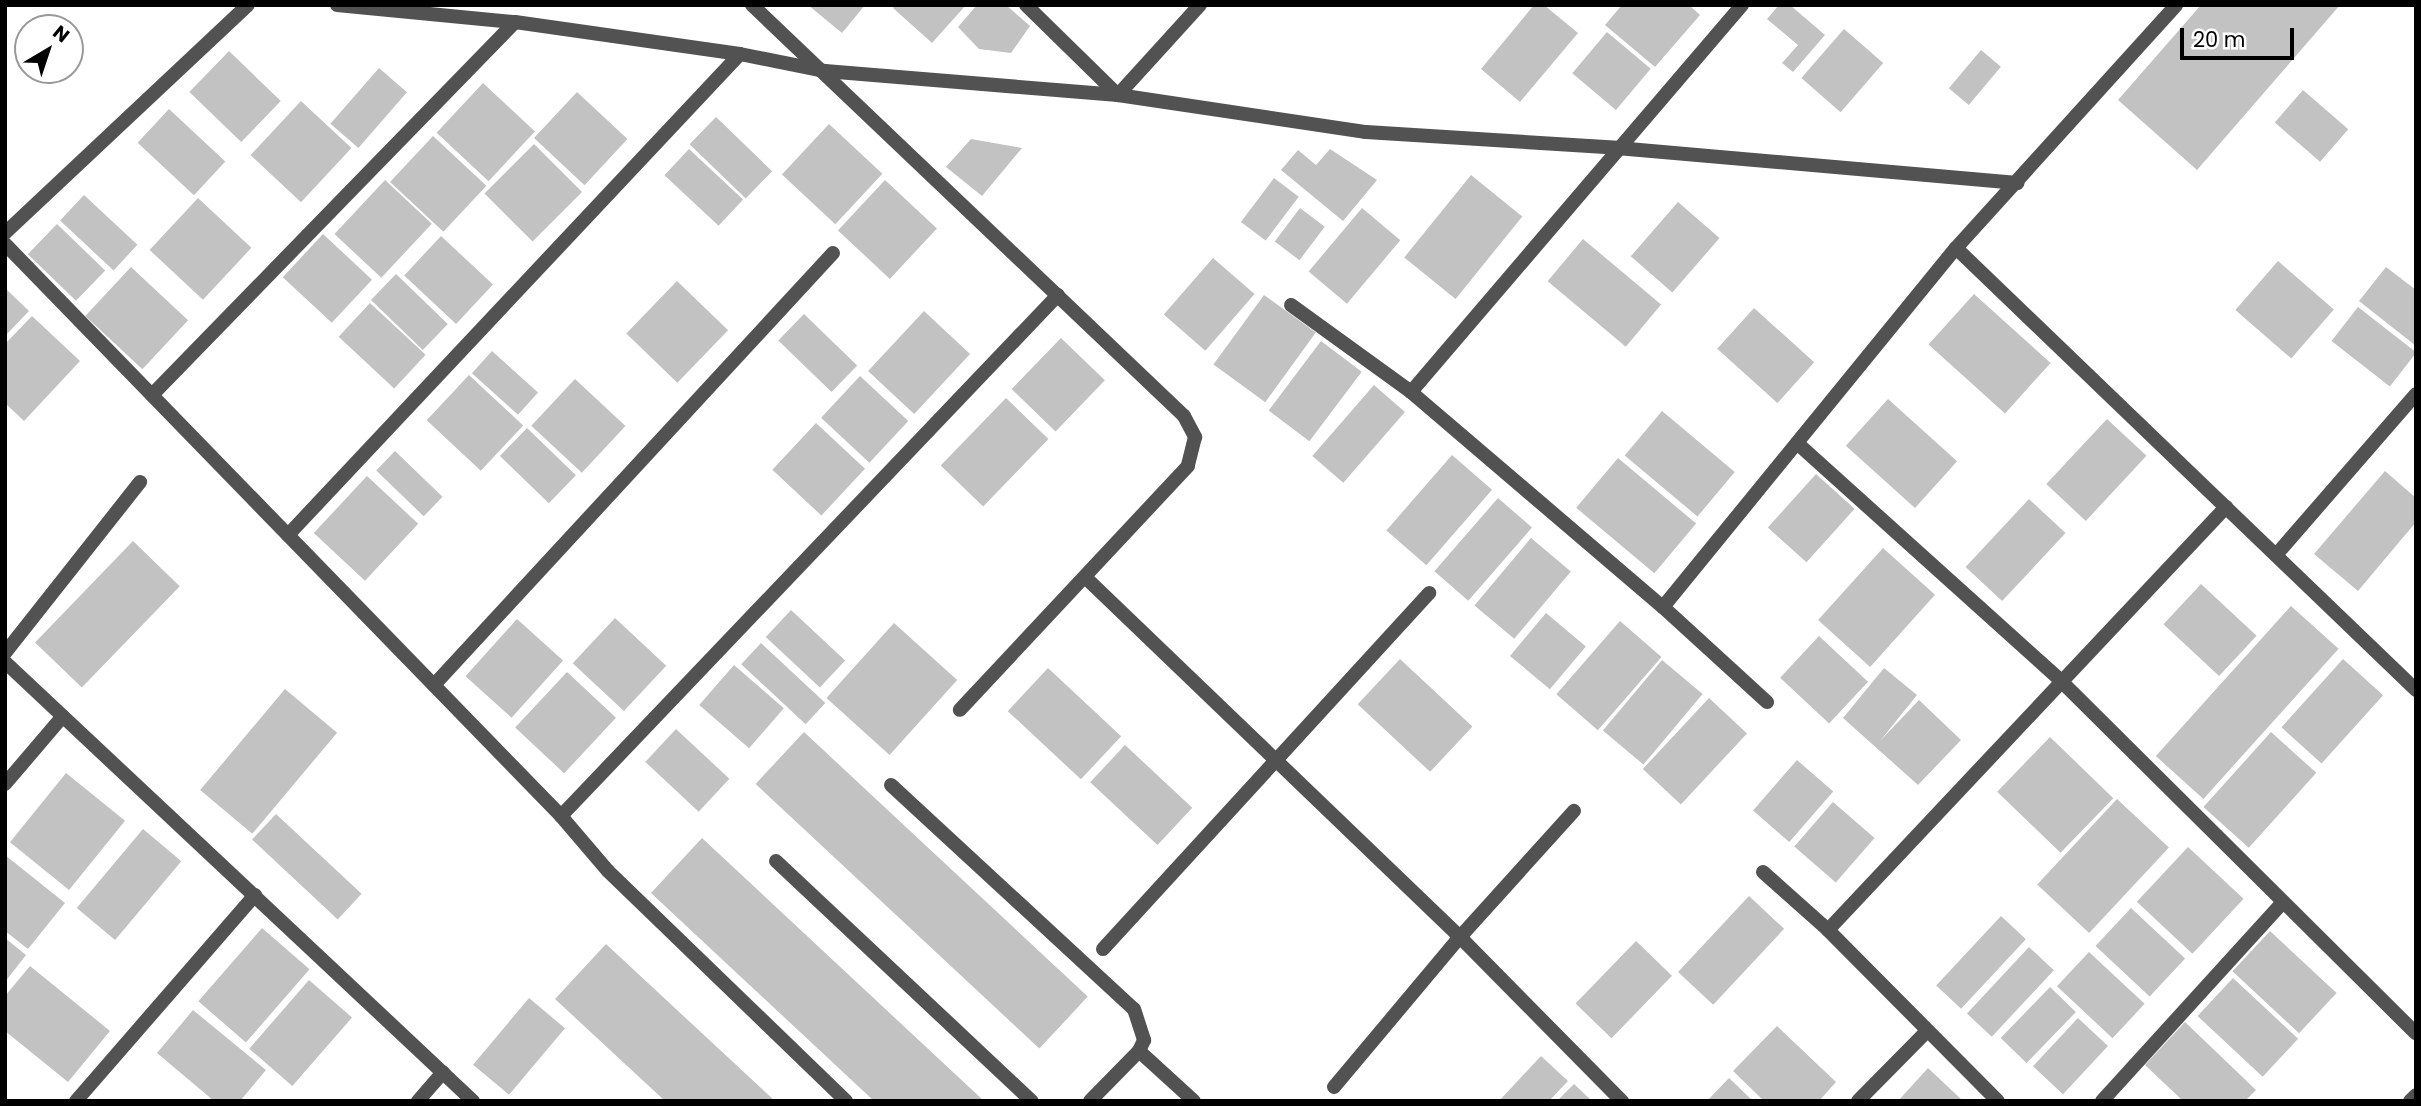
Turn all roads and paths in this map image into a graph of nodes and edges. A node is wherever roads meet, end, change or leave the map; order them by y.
1 (248, 5) edge
2 (337, 5) edge
3 (752, 5) edge
4 (1026, 5) edge
5 (1200, 5) edge
6 (1742, 5) edge
7 (2176, 5) edge
8 (515, 22) junction
9 (740, 54) junction
10 (825, 71) junction
11 (1118, 95) junction
12 (1618, 148) junction
13 (2017, 183) junction
14 (5, 233) edge
15 (5, 244) edge
16 (1956, 248) junction
17 (833, 253) dead end
18 (1058, 295) junction
19 (1291, 305) dead end
20 (1410, 392) junction
21 (2416, 394) edge
22 (152, 395) junction
23 (1797, 443) junction
24 (140, 482) dead end
25 (2225, 507) junction
26 (288, 535) junction
27 (2276, 555) junction
28 (1084, 577) junction
29 (1429, 593) dead end
30 (1663, 607) junction
31 (5, 653) edge
32 (5, 662) edge
33 (2061, 681) junction
34 (434, 685) junction
35 (2416, 690) edge
36 (1767, 702) dead end
37 (960, 709) dead end
38 (63, 716) junction
39 (1277, 760) junction
40 (5, 783) edge
41 (891, 785) dead end
42 (1574, 811) dead end
43 (561, 816) junction
44 (776, 861) dead end
45 (1763, 872) dead end
46 (255, 895) junction
47 (2281, 904) junction
48 (1828, 930) junction
49 (1460, 937) junction
50 (1103, 949) dead end
51 (1927, 1031) junction
52 (2416, 1033) edge
53 (1139, 1051) junction
54 (443, 1072) junction
55 (1334, 1087) dead end
56 (2416, 1095) edge
57 (76, 1101) edge
58 (418, 1101) edge
59 (473, 1101) edge
60 (846, 1101) edge
61 (1032, 1101) edge
62 (1090, 1101) edge
63 (1194, 1101) edge
64 (1622, 1101) edge
65 (1858, 1101) edge
66 (1998, 1101) edge
67 (2102, 1101) edge
68 (2410, 1101) edge

1 - 14 street
2 - 8 street
3 - 10 street
4 - 11 street
5 - 11 street
6 - 12 street
7 - 13 street
8 - 9 street
8 - 22 street
9 - 10 street
9 - 26 street
10 - 11 street
10 - 18 street
11 - 12 street
12 - 13 street
12 - 20 street
13 - 16 street
15 - 22 street
16 - 23 street
16 - 25 street
17 - 34 street
18 - 28 street
18 - 43 street
19 - 20 street
20 - 30 street
21 - 27 street
22 - 26 street
23 - 30 street
23 - 33 street
24 - 31 street
25 - 27 street
25 - 33 street
26 - 34 street
27 - 35 street
28 - 37 street
28 - 39 street
29 - 39 street
30 - 36 street
32 - 38 street
33 - 47 street
33 - 48 street
34 - 43 street
38 - 40 street
38 - 46 street
39 - 49 street
39 - 50 street
41 - 53 street
42 - 49 street
43 - 60 street
44 - 61 street
45 - 48 street
46 - 54 street
46 - 57 street
47 - 52 street
47 - 67 street
48 - 51 street
49 - 55 street
49 - 64 street
51 - 65 street
51 - 66 street
53 - 62 street
53 - 63 street
54 - 58 street
54 - 59 street
56 - 68 street

